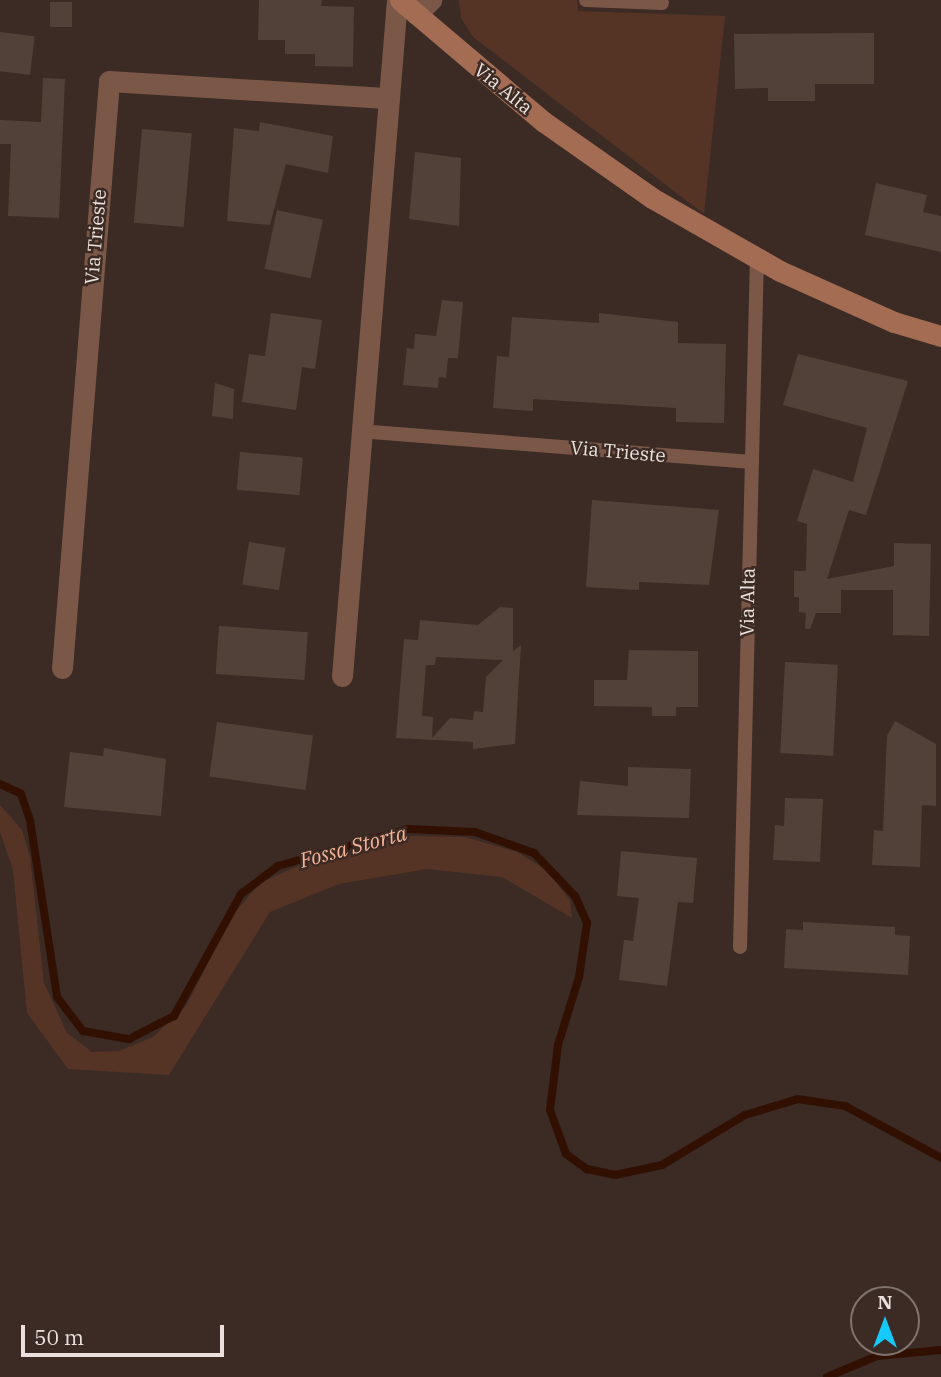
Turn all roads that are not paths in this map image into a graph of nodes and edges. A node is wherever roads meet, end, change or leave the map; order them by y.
1 (398, 0) edge
2 (586, 0) edge
3 (662, 3) dead end
4 (423, 7) edge
5 (385, 98) junction
6 (757, 258) junction
7 (941, 336) edge
8 (359, 430) junction
9 (752, 463) junction
10 (62, 668) dead end
11 (342, 676) dead end
12 (740, 947) dead end

1 - 4 main road, Via Alta
1 - 5 street
2 - 3 lane
4 - 6 main road, Via Alta
5 - 8 street
5 - 10 street, Via Trieste
6 - 7 main road, Via Alta
6 - 9 lane, Via Alta
8 - 9 lane, Via Trieste
8 - 11 street
9 - 12 lane, Via Alta

